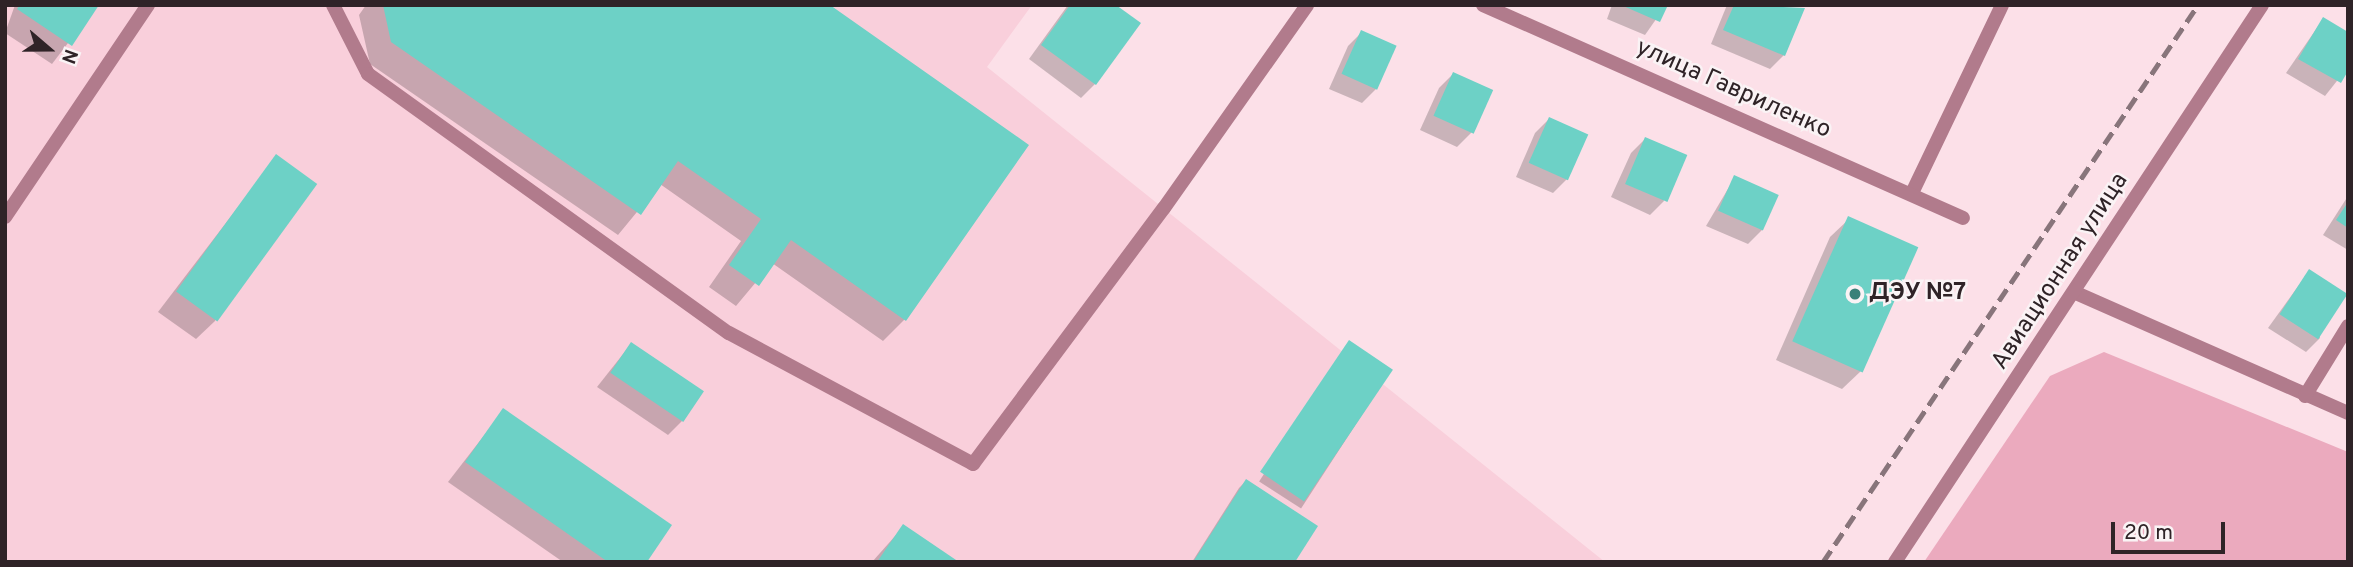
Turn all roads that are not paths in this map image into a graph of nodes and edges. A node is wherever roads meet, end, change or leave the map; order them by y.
1 (148, 5) edge
2 (333, 5) edge
3 (1307, 5) edge
4 (1483, 5) edge
5 (2002, 5) edge
6 (2262, 5) edge
7 (1912, 193) junction
8 (5, 218) edge
9 (1963, 218) dead end
10 (2076, 293) junction
11 (2348, 327) edge
12 (2305, 396) junction
13 (2348, 413) edge
14 (1895, 562) edge

1 - 8 street
2 - 3 street
4 - 7 street, улица Гавриленко
5 - 7 street
6 - 10 street, Авиационная улица
7 - 9 street, улица Гавриленко
10 - 12 street
10 - 14 street, Авиационная улица
11 - 12 street
12 - 13 street

